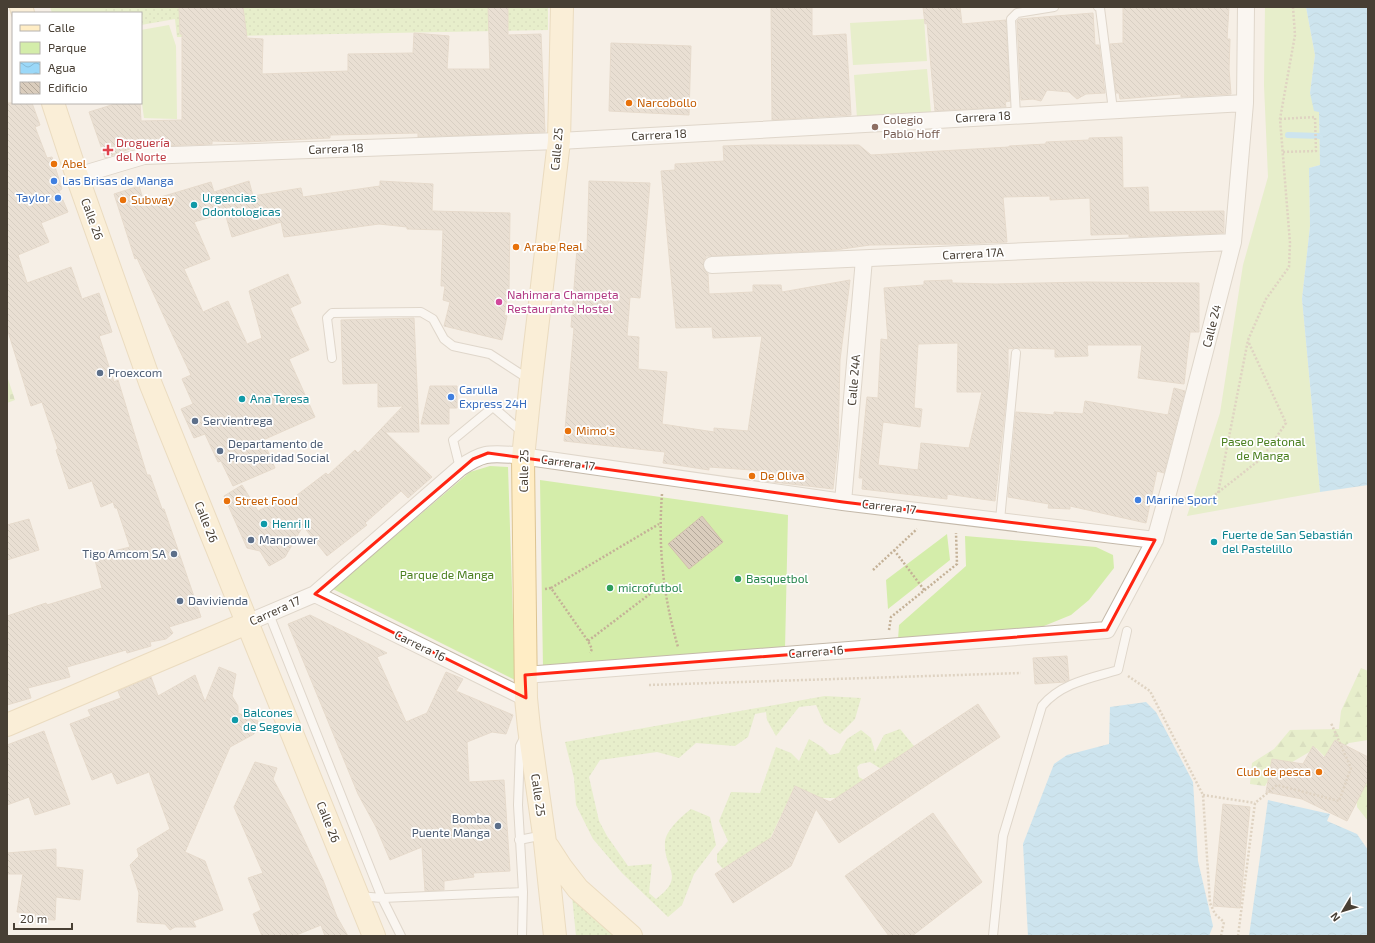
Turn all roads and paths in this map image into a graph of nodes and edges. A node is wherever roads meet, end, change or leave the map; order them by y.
1 (562, 7) edge
2 (1054, 7) edge
3 (1098, 7) edge
4 (1246, 7) edge
5 (1293, 7) edge
6 (1245, 103) junction
7 (53, 104) edge
8 (1113, 110) junction
9 (1016, 116) junction
10 (1280, 119) junction
11 (559, 141) junction
12 (1282, 152) junction
13 (76, 176) junction
14 (1234, 242) junction
15 (864, 259) junction
16 (712, 265) dead end
17 (1248, 340) junction
18 (1016, 353) dead end
19 (332, 358) dead end
20 (531, 380) junction
21 (525, 434) junction
22 (523, 458) junction
23 (460, 468) junction
24 (1168, 491) junction
25 (1218, 493) junction
26 (670, 494) dead end
27 (843, 502) junction
28 (1000, 520) junction
29 (659, 524) junction
30 (911, 527) dead end
31 (963, 531) dead end
32 (1155, 540) junction
33 (894, 550) junction
34 (873, 570) dead end
35 (663, 584) junction
36 (551, 588) junction
37 (538, 589) dead end
38 (925, 591) junction
39 (314, 594) junction
40 (269, 614) junction
41 (247, 623) junction
42 (1106, 630) joint
43 (1127, 631) dead end
44 (888, 636) dead end
45 (588, 641) junction
46 (679, 651) dead end
47 (589, 656) dead end
48 (1118, 670) junction
49 (1021, 673) dead end
50 (525, 675) junction
51 (642, 685) dead end
52 (526, 698) junction
53 (1331, 723) dead end
54 (7, 726) edge
55 (529, 728) junction
56 (1203, 794) junction
57 (1255, 803) junction
58 (545, 839) junction
59 (519, 840) junction
60 (522, 892) junction
61 (358, 896) junction
62 (382, 898) junction
63 (374, 936) edge
64 (401, 936) edge
65 (522, 936) edge
66 (555, 936) edge
67 (631, 936) edge
68 (993, 936) edge
69 (1221, 936) edge
70 (1238, 936) edge

1 - 11 street, Calle 25
2 - 9 lane
3 - 8 lane
4 - 6 street, Calle 24
5 - 10 path
6 - 8 street, Carrera 18
6 - 14 street, Calle 24
7 - 13 street, Calle 26
8 - 9 street, Carrera 18
9 - 11 street, Carrera 18
10 - 12 path
10 - 12 path
11 - 13 street, Carrera 18
11 - 20 street, Calle 25
12 - 17 path
13 - 41 street, Calle 26
14 - 15 street, Carrera 17A
14 - 24 street, Calle 24
15 - 16 street, Carrera 17A
15 - 27 street, Calle 24A
17 - 25 path
17 - 25 path
18 - 28 lane
19 - 20 lane
20 - 21 street, Calle 25
21 - 22 street, Calle 25
21 - 23 lane
22 - 23 street, Carrera 17
22 - 27 street, Carrera 17
22 - 50 street, Calle 25
23 - 39 street, Carrera 17
24 - 25 path
24 - 32 street, Calle 24
26 - 29 path
27 - 28 street, Carrera 17
28 - 32 street, Carrera 17
29 - 35 path
29 - 36 path
30 - 33 path
31 - 38 path
32 - 42 street, Calle 24
33 - 34 path
33 - 38 path
35 - 45 path
35 - 46 path
36 - 37 path
36 - 45 path
38 - 44 path
39 - 40 street, Carrera 17
39 - 52 street, Carrera 16
40 - 41 street, Carrera 17
40 - 62 lane
41 - 54 street, Carrera 17
41 - 61 street, Calle 26
42 - 50 street, Carrera 16
43 - 48 lane
45 - 47 path
48 - 56 path
48 - 68 lane
49 - 51 path
50 - 52 street, Calle 25
52 - 55 street, Calle 25
53 - 57 path
55 - 58 street, Calle 25
55 - 59 lane
56 - 57 path
56 - 69 path
57 - 70 path
58 - 59 lane
58 - 66 street, Calle 25
58 - 67 street
59 - 60 lane
60 - 62 lane
60 - 65 lane
61 - 62 lane
61 - 63 street, Calle 26
62 - 64 lane

